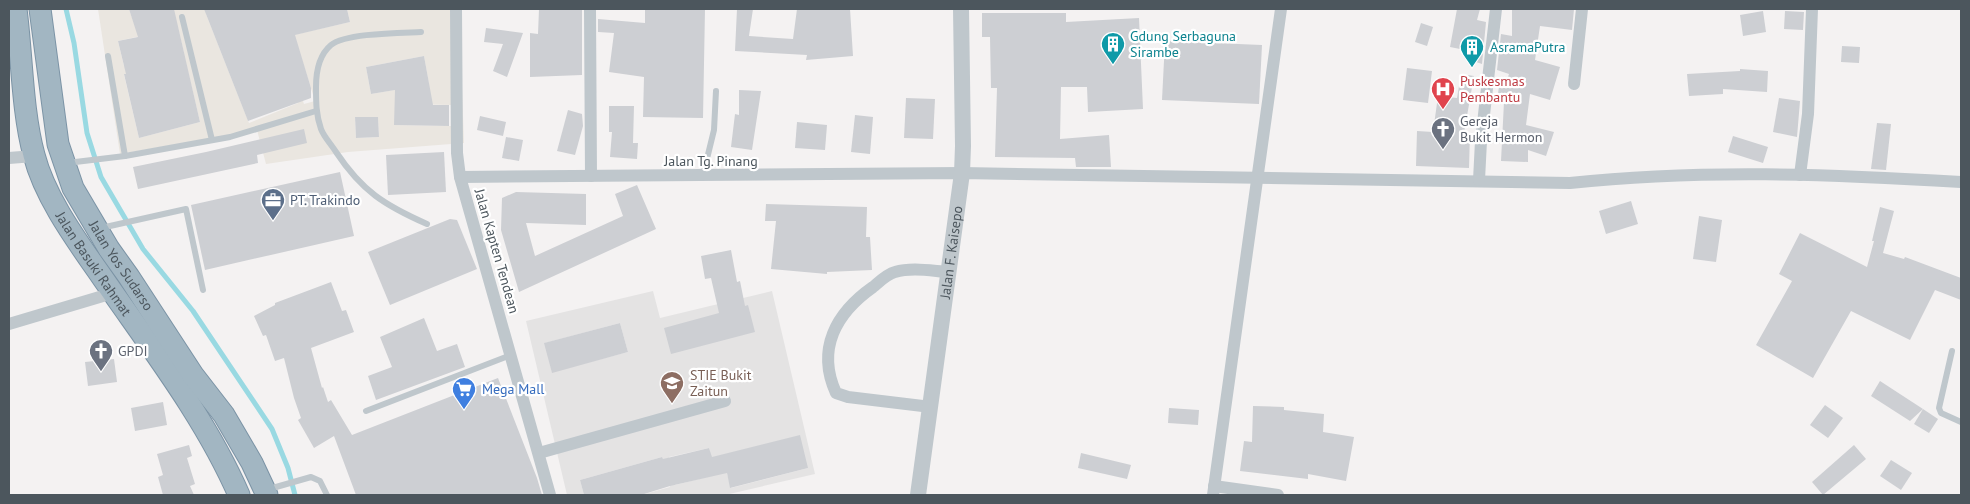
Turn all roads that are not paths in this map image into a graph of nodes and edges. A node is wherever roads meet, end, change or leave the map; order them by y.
1 (16, 9) edge
2 (40, 9) edge
3 (456, 9) edge
4 (590, 9) edge
5 (961, 9) edge
6 (1281, 9) edge
7 (1496, 9) edge
8 (1582, 9) edge
9 (1812, 9) edge
10 (182, 17) dead end
11 (421, 32) dead end
12 (108, 56) dead end
13 (1574, 84) dead end
14 (716, 91) dead end
15 (316, 111) junction
16 (212, 140) junction
17 (34, 156) junction
18 (125, 156) junction
19 (9, 158) edge
20 (71, 163) junction
21 (962, 173) junction
22 (1800, 174) junction
23 (591, 176) junction
24 (703, 176) junction
25 (460, 177) junction
26 (1259, 177) junction
27 (1479, 180) junction
28 (1961, 182) edge
29 (100, 222) junction
30 (67, 224) junction
31 (427, 224) dead end
32 (949, 272) junction
33 (203, 290) dead end
34 (113, 293) junction
35 (9, 324) edge
36 (1952, 351) dead end
37 (512, 355) junction
38 (725, 401) dead end
39 (931, 407) junction
40 (366, 411) dead end
41 (1961, 422) edge
42 (539, 453) junction
43 (271, 490) edge
44 (1213, 491) edge
45 (239, 495) edge
46 (327, 495) edge
47 (550, 495) edge
48 (918, 495) edge
49 (1278, 495) edge

1 - 17 highway, Jalan Basuki Rahmat
2 - 20 highway, Jalan Yos Sudarso
3 - 25 street, Jalan Kapten Tendean
4 - 23 street
5 - 21 street, Jalan F. Kaisepo
6 - 26 street
7 - 27 street
8 - 13 street
9 - 22 street
10 - 16 lane
11 - 15 lane
12 - 18 lane
14 - 24 lane
15 - 16 lane
15 - 31 lane
16 - 18 lane
17 - 19 street
17 - 30 highway, Jalan Basuki Rahmat
18 - 20 lane
20 - 29 highway, Jalan Yos Sudarso
21 - 24 street, Jalan Tg. Pinang
21 - 26 street, Jalan Tg. Pinang
21 - 32 street, Jalan F. Kaisepo
22 - 27 street, Jalan Tg. Pinang
22 - 28 street, Jalan Tg. Pinang
23 - 24 street, Jalan Tg. Pinang
23 - 25 street, Jalan Tg. Pinang
25 - 37 street, Jalan Kapten Tendean
26 - 27 street, Jalan Tg. Pinang
26 - 44 street
29 - 30 highway
29 - 33 lane
29 - 43 highway, Jalan Yos Sudarso
30 - 34 highway, Jalan Basuki Rahmat
32 - 39 street, Jalan F. Kaisepo
32 - 39 street
34 - 35 street
34 - 45 highway, Jalan Basuki Rahmat
36 - 41 lane
37 - 40 lane
37 - 42 street, Jalan Kapten Tendean
38 - 42 street
39 - 48 street, Jalan F. Kaisepo
42 - 47 street, Jalan Kapten Tendean
43 - 46 lane
44 - 49 street

